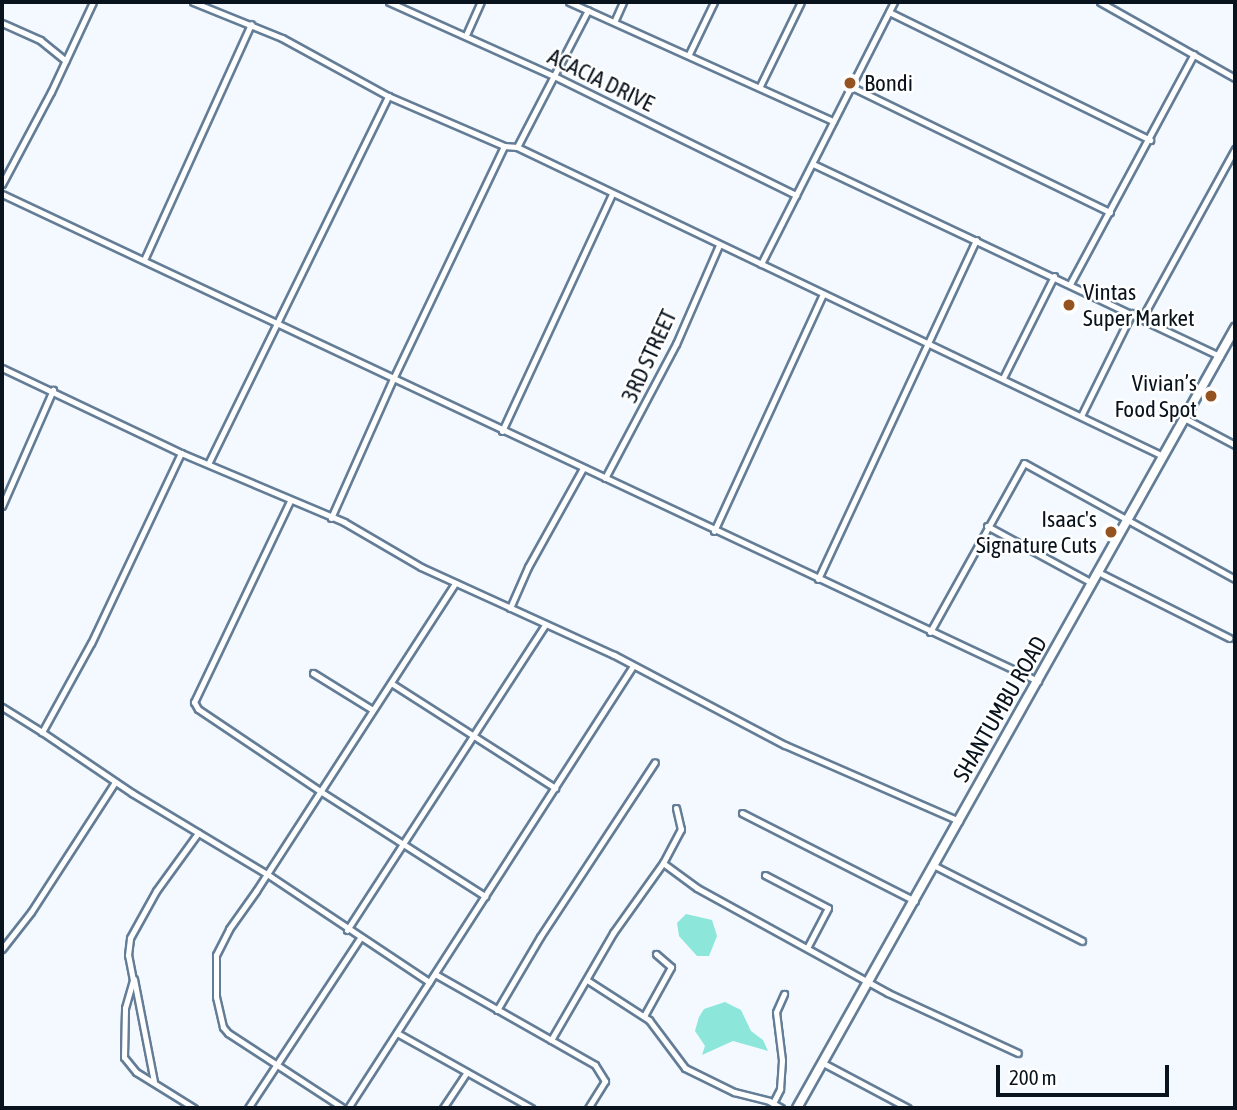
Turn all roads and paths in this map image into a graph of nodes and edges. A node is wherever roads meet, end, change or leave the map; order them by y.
1 (93, 2) edge
2 (195, 2) edge
3 (389, 2) edge
4 (481, 2) edge
5 (569, 2) edge
6 (624, 2) edge
7 (714, 2) edge
8 (801, 2) edge
9 (894, 2) edge
10 (1100, 2) edge
11 (587, 10) junction
12 (889, 12) junction
13 (615, 20) junction
14 (2, 23) edge
15 (251, 24) junction
16 (466, 34) junction
17 (689, 54) junction
18 (1194, 54) junction
19 (66, 61) junction
20 (554, 76) junction
21 (1235, 78) edge
22 (760, 86) junction
23 (850, 86) junction
24 (388, 96) junction
25 (833, 121) junction
26 (1150, 140) junction
27 (504, 146) junction
28 (517, 147) junction
29 (1235, 149) edge
30 (813, 164) junction
31 (2, 184) edge
32 (2, 194) edge
33 (612, 194) junction
34 (796, 195) junction
35 (1110, 212) junction
36 (976, 240) junction
37 (719, 245) junction
38 (144, 260) junction
39 (761, 264) junction
40 (1054, 276) junction
41 (1070, 284) junction
42 (822, 294) junction
43 (1132, 313) junction
44 (1142, 318) junction
45 (277, 323) junction
46 (1235, 328) edge
47 (926, 343) junction
48 (1220, 356) junction
49 (2, 368) edge
50 (1003, 378) junction
51 (393, 379) junction
52 (53, 390) junction
53 (1081, 416) junction
54 (1184, 418) junction
55 (502, 430) junction
56 (1235, 445) edge
57 (181, 453) junction
58 (1163, 456) junction
59 (208, 464) junction
60 (583, 468) junction
61 (605, 478) junction
62 (290, 501) junction
63 (2, 506) edge
64 (331, 518) junction
65 (1127, 519) junction
66 (987, 526) junction
67 (714, 531) junction
68 (1098, 572) junction
69 (818, 579) junction
70 (1235, 579) edge
71 (455, 583) junction
72 (1092, 583) junction
73 (510, 608) junction
74 (545, 625) junction
75 (930, 632) junction
76 (1230, 638) dead end
77 (633, 666) junction
78 (313, 673) dead end
79 (1039, 682) junction
80 (391, 683) junction
81 (2, 707) edge
82 (373, 710) junction
83 (42, 732) junction
84 (472, 737) junction
85 (655, 762) dead end
86 (115, 782) junction
87 (555, 788) junction
88 (320, 791) junction
89 (676, 808) dead end
90 (742, 813) dead end
91 (958, 821) junction
92 (198, 833) junction
93 (404, 843) junction
94 (663, 863) junction
95 (934, 866) junction
96 (267, 874) junction
97 (765, 875) dead end
98 (485, 896) junction
99 (915, 901) junction
100 (347, 930) junction
101 (360, 938) junction
102 (1082, 941) dead end
103 (807, 947) junction
104 (2, 949) edge
105 (656, 954) dead end
106 (435, 974) junction
107 (133, 975) junction
108 (587, 980) junction
109 (429, 982) junction
110 (870, 982) junction
111 (784, 994) dead end
112 (497, 1010) junction
113 (644, 1016) junction
114 (397, 1033) junction
115 (551, 1040) junction
116 (1018, 1053) dead end
117 (823, 1063) junction
118 (277, 1064) junction
119 (467, 1072) junction
120 (154, 1082) junction
121 (773, 1104) junction
122 (194, 1108) edge
123 (248, 1108) edge
124 (342, 1108) edge
125 (348, 1108) edge
126 (443, 1108) edge
127 (528, 1108) edge
128 (588, 1108) edge
129 (781, 1108) edge
130 (797, 1108) edge
131 (908, 1108) edge

1 - 19 street
2 - 15 street
3 - 16 street, ACACIA DRIVE
4 - 16 street
5 - 11 street
6 - 13 street
7 - 17 street
8 - 22 street
9 - 12 street
10 - 18 street
11 - 13 street
11 - 20 street
12 - 23 street
12 - 26 street
13 - 17 street
14 - 19 street
15 - 24 street
15 - 38 street
16 - 20 street, ACACIA DRIVE
17 - 22 street
18 - 21 street
18 - 26 street
19 - 31 street
20 - 28 street
20 - 34 street, ACACIA DRIVE
22 - 25 street
23 - 25 street
23 - 35 street
24 - 27 street
24 - 45 street
25 - 30 street
26 - 35 street
27 - 28 street
27 - 51 street
28 - 33 street
29 - 44 street
30 - 34 street
30 - 36 street
32 - 38 street
33 - 37 street
33 - 55 street
34 - 39 street
35 - 41 street
36 - 40 street
36 - 47 street
37 - 39 street
37 - 61 street, 3RD STREET
38 - 45 street
39 - 42 street
40 - 41 street
40 - 50 street
41 - 43 street
42 - 47 street
42 - 67 street
43 - 44 street
43 - 53 street
44 - 48 street
45 - 51 street
45 - 59 street
46 - 48 street, SHANTUMBU ROAD
47 - 50 street
47 - 69 street
48 - 54 street, SHANTUMBU ROAD
49 - 52 street
50 - 53 street
51 - 55 street
51 - 64 street
52 - 57 street
52 - 63 street
53 - 58 street
54 - 56 street
54 - 58 street, SHANTUMBU ROAD
55 - 60 street
57 - 59 street
57 - 83 street
58 - 65 street, SHANTUMBU ROAD
59 - 62 street
60 - 61 street
60 - 73 street
61 - 67 street
62 - 64 street
62 - 88 street
64 - 71 street
65 - 66 street
65 - 68 street, SHANTUMBU ROAD
65 - 70 street
66 - 72 street
66 - 75 street
67 - 69 street
68 - 72 street, SHANTUMBU ROAD
68 - 76 street
69 - 75 street
71 - 73 street
71 - 80 street
72 - 79 street, SHANTUMBU ROAD
73 - 74 street
74 - 77 street
74 - 84 street
75 - 79 street
77 - 87 street
77 - 91 street
78 - 82 street
79 - 91 street, SHANTUMBU ROAD
80 - 82 street
80 - 84 street
81 - 83 street
82 - 88 street
83 - 86 street
84 - 87 street
84 - 93 street
85 - 112 street
86 - 92 street
86 - 104 street
87 - 98 street
88 - 93 street
88 - 96 street
89 - 94 street
90 - 99 street
91 - 95 street, SHANTUMBU ROAD
92 - 96 street
92 - 107 street
93 - 98 street
93 - 100 street
94 - 103 street
94 - 108 street
95 - 99 street, SHANTUMBU ROAD
95 - 102 street
96 - 100 street
96 - 118 street
97 - 103 street
98 - 106 street
99 - 110 street, SHANTUMBU ROAD
100 - 101 street
101 - 109 street
101 - 118 street
103 - 110 street
105 - 113 street
106 - 109 street
106 - 112 street
107 - 120 street
107 - 120 street
108 - 113 street
108 - 115 street
109 - 114 street
110 - 116 street
110 - 117 street, SHANTUMBU ROAD
111 - 121 street
112 - 115 street
113 - 121 street
114 - 119 street
114 - 125 street
115 - 128 street
117 - 130 street, SHANTUMBU ROAD
117 - 131 street
118 - 123 street
118 - 124 street
119 - 126 street
119 - 127 street
120 - 122 street
121 - 129 street

